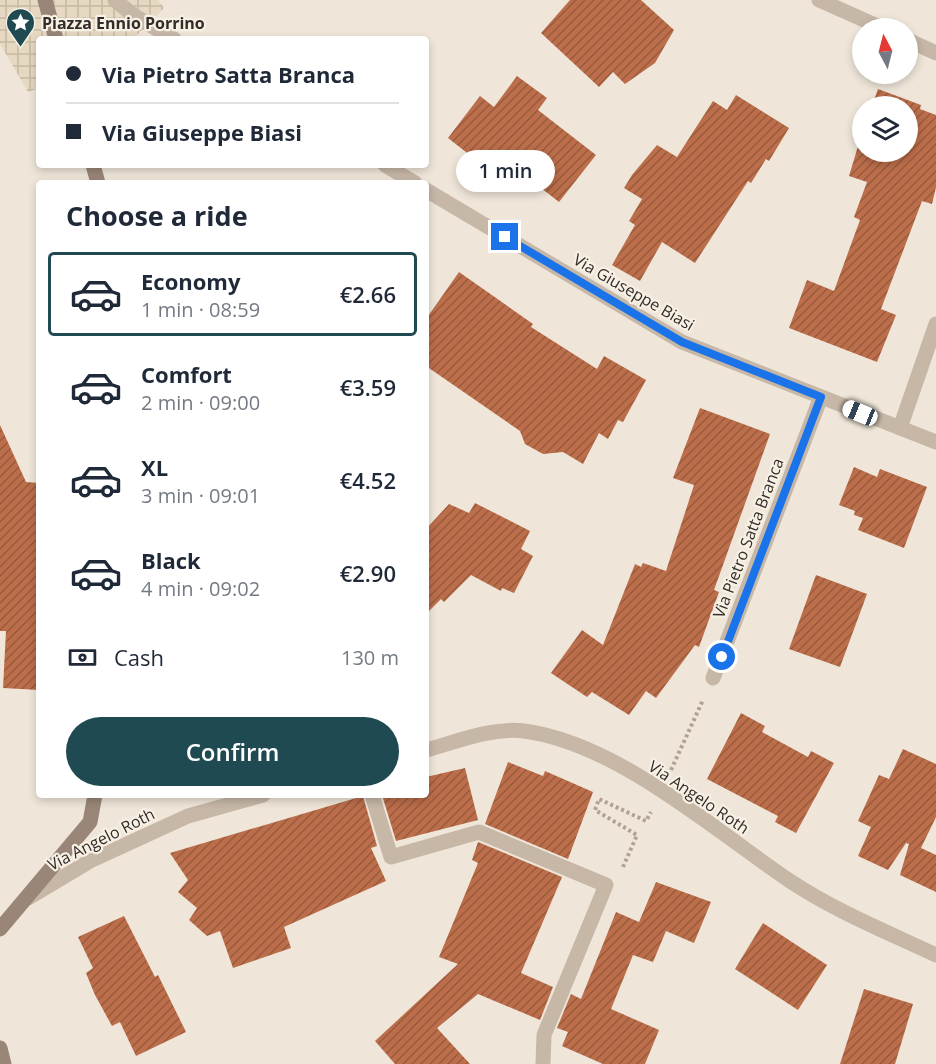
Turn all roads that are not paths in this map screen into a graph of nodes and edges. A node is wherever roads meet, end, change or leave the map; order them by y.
1 (45, 0) edge
2 (116, 0) edge
3 (819, 0) edge
4 (860, 18) edge
5 (55, 36) edge
6 (169, 36) edge
7 (918, 45) edge
8 (936, 53) edge
9 (390, 168) edge
10 (410, 180) edge
11 (429, 192) edge
12 (936, 324) edge
13 (821, 397) junction
14 (900, 428) junction
15 (936, 442) edge
16 (713, 678) road end
17 (429, 749) edge
18 (94, 798) edge
19 (252, 798) edge
20 (373, 798) edge
21 (26, 899) junction
22 (0, 929) edge
23 (936, 955) edge
24 (0, 1048) edge
25 (4, 1064) edge
26 (543, 1064) edge

1 - 5 main road
2 - 6 street
3 - 4 street
7 - 8 street
9 - 10 street
11 - 13 street, Via Giuseppe Biasi
12 - 14 street
13 - 14 street, Via Giuseppe Biasi
13 - 16 street, Via Pietro Satta Branca
14 - 15 street, Via Giuseppe Biasi
17 - 23 street, Via Angelo Roth
18 - 21 main road
19 - 21 street, Via Angelo Roth
20 - 26 street
21 - 22 main road
24 - 25 main road

